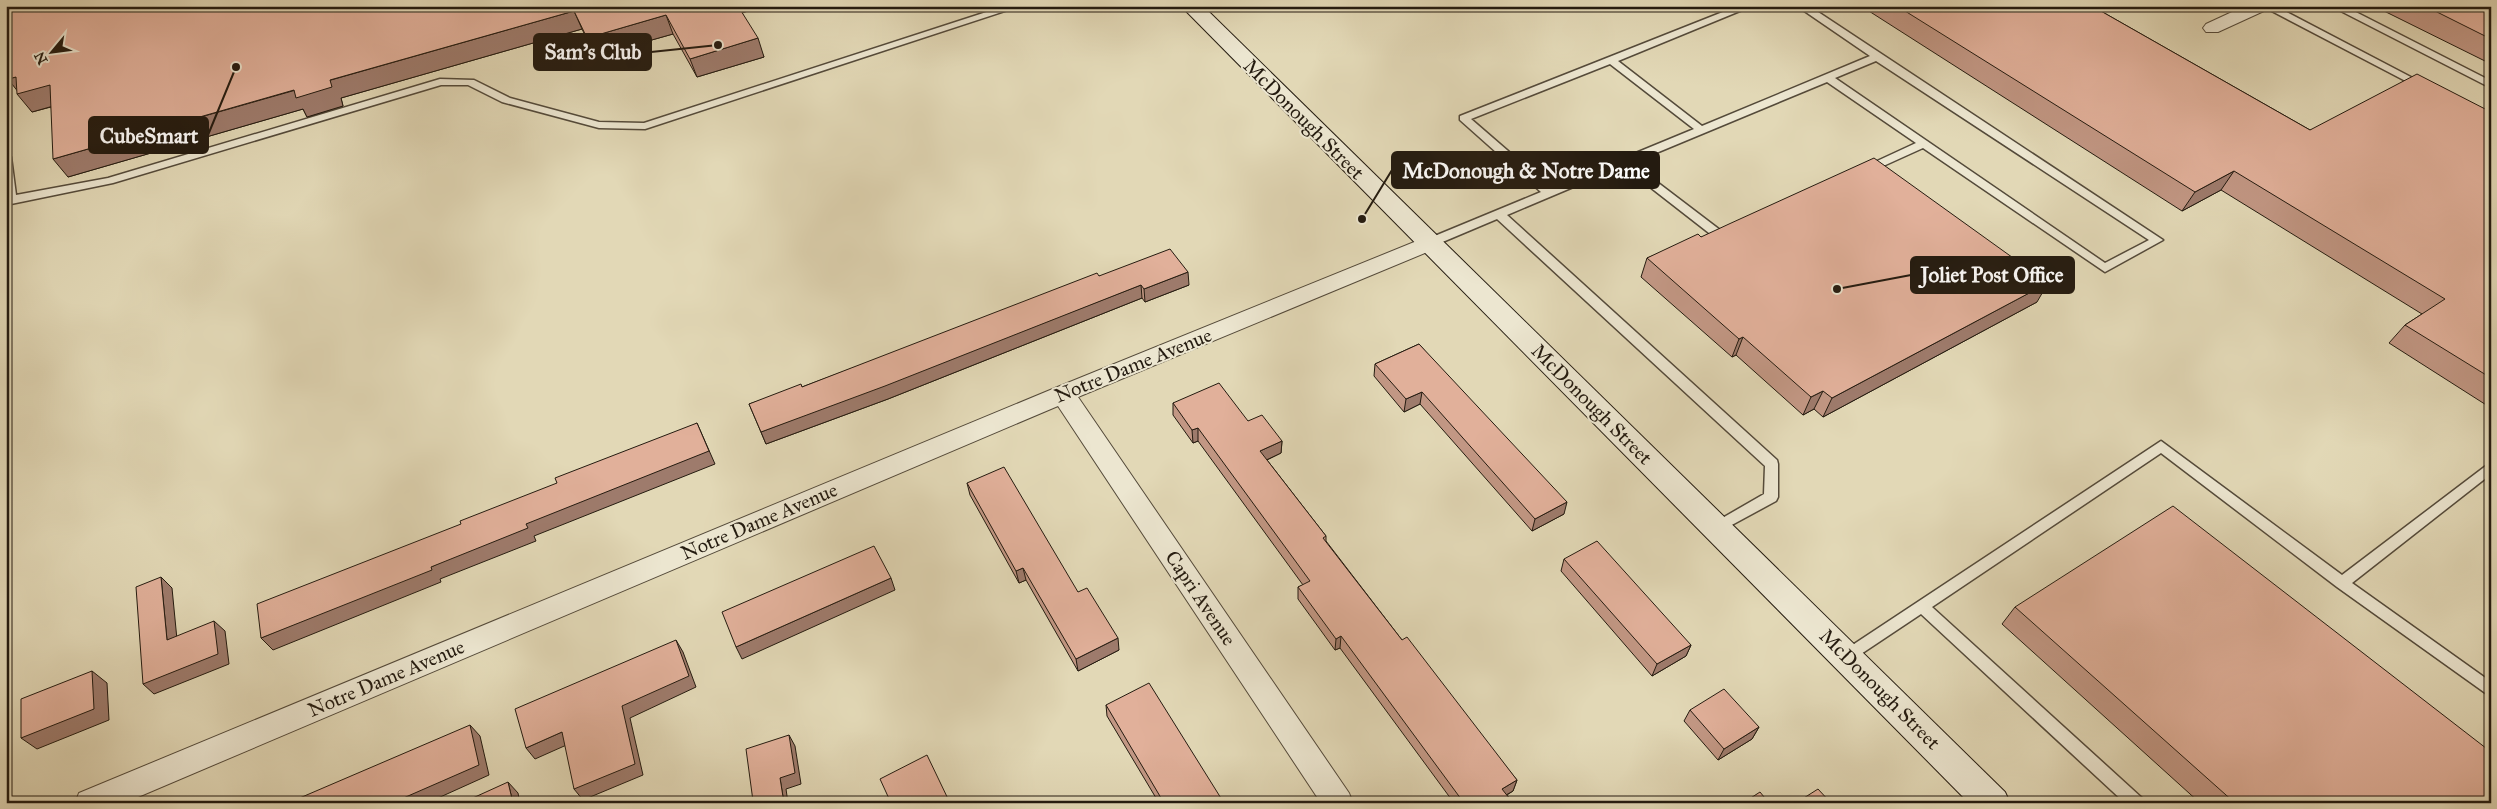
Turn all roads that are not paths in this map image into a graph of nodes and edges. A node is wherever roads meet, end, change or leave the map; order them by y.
1 (1015, 6) edge
2 (1191, 6) edge
3 (1747, 6) edge
4 (1802, 6) edge
5 (2260, 6) edge
6 (2267, 6) edge
7 (2336, 6) edge
8 (2212, 28) dead end
9 (1877, 57) junction
10 (1611, 60) junction
11 (1828, 78) junction
12 (2491, 85) edge
13 (2430, 90) edge
14 (1700, 130) junction
15 (1924, 144) junction
16 (6, 157) edge
17 (1624, 162) junction
18 (1854, 176) edge
19 (1549, 193) junction
20 (9, 200) edge
21 (1499, 214) junction
22 (1739, 230) edge
23 (1429, 243) junction
24 (1063, 394) junction
25 (2491, 467) edge
26 (1717, 528) junction
27 (2342, 583) junction
28 (1921, 606) junction
29 (1847, 656) junction
30 (2491, 691) edge
31 (90, 803) edge
32 (1338, 803) edge
33 (1993, 803) edge
34 (2136, 803) edge

1 - 20 lane
2 - 23 street, McDonough Street
3 - 10 lane
4 - 9 lane
5 - 8 street
6 - 13 lane
7 - 12 lane
9 - 11 lane
9 - 15 lane
10 - 14 lane
10 - 19 lane
11 - 14 lane
11 - 15 lane
14 - 17 lane
15 - 18 lane
16 - 20 lane
17 - 19 lane
17 - 22 lane
19 - 21 lane
21 - 23 lane
21 - 26 lane
23 - 24 street, Notre Dame Avenue
23 - 26 street, McDonough Street
24 - 31 street, Notre Dame Avenue
24 - 32 street, Capri Avenue
25 - 27 lane
26 - 29 street, McDonough Street
27 - 28 lane
27 - 30 lane
28 - 29 lane
28 - 34 lane
29 - 33 street, McDonough Street

